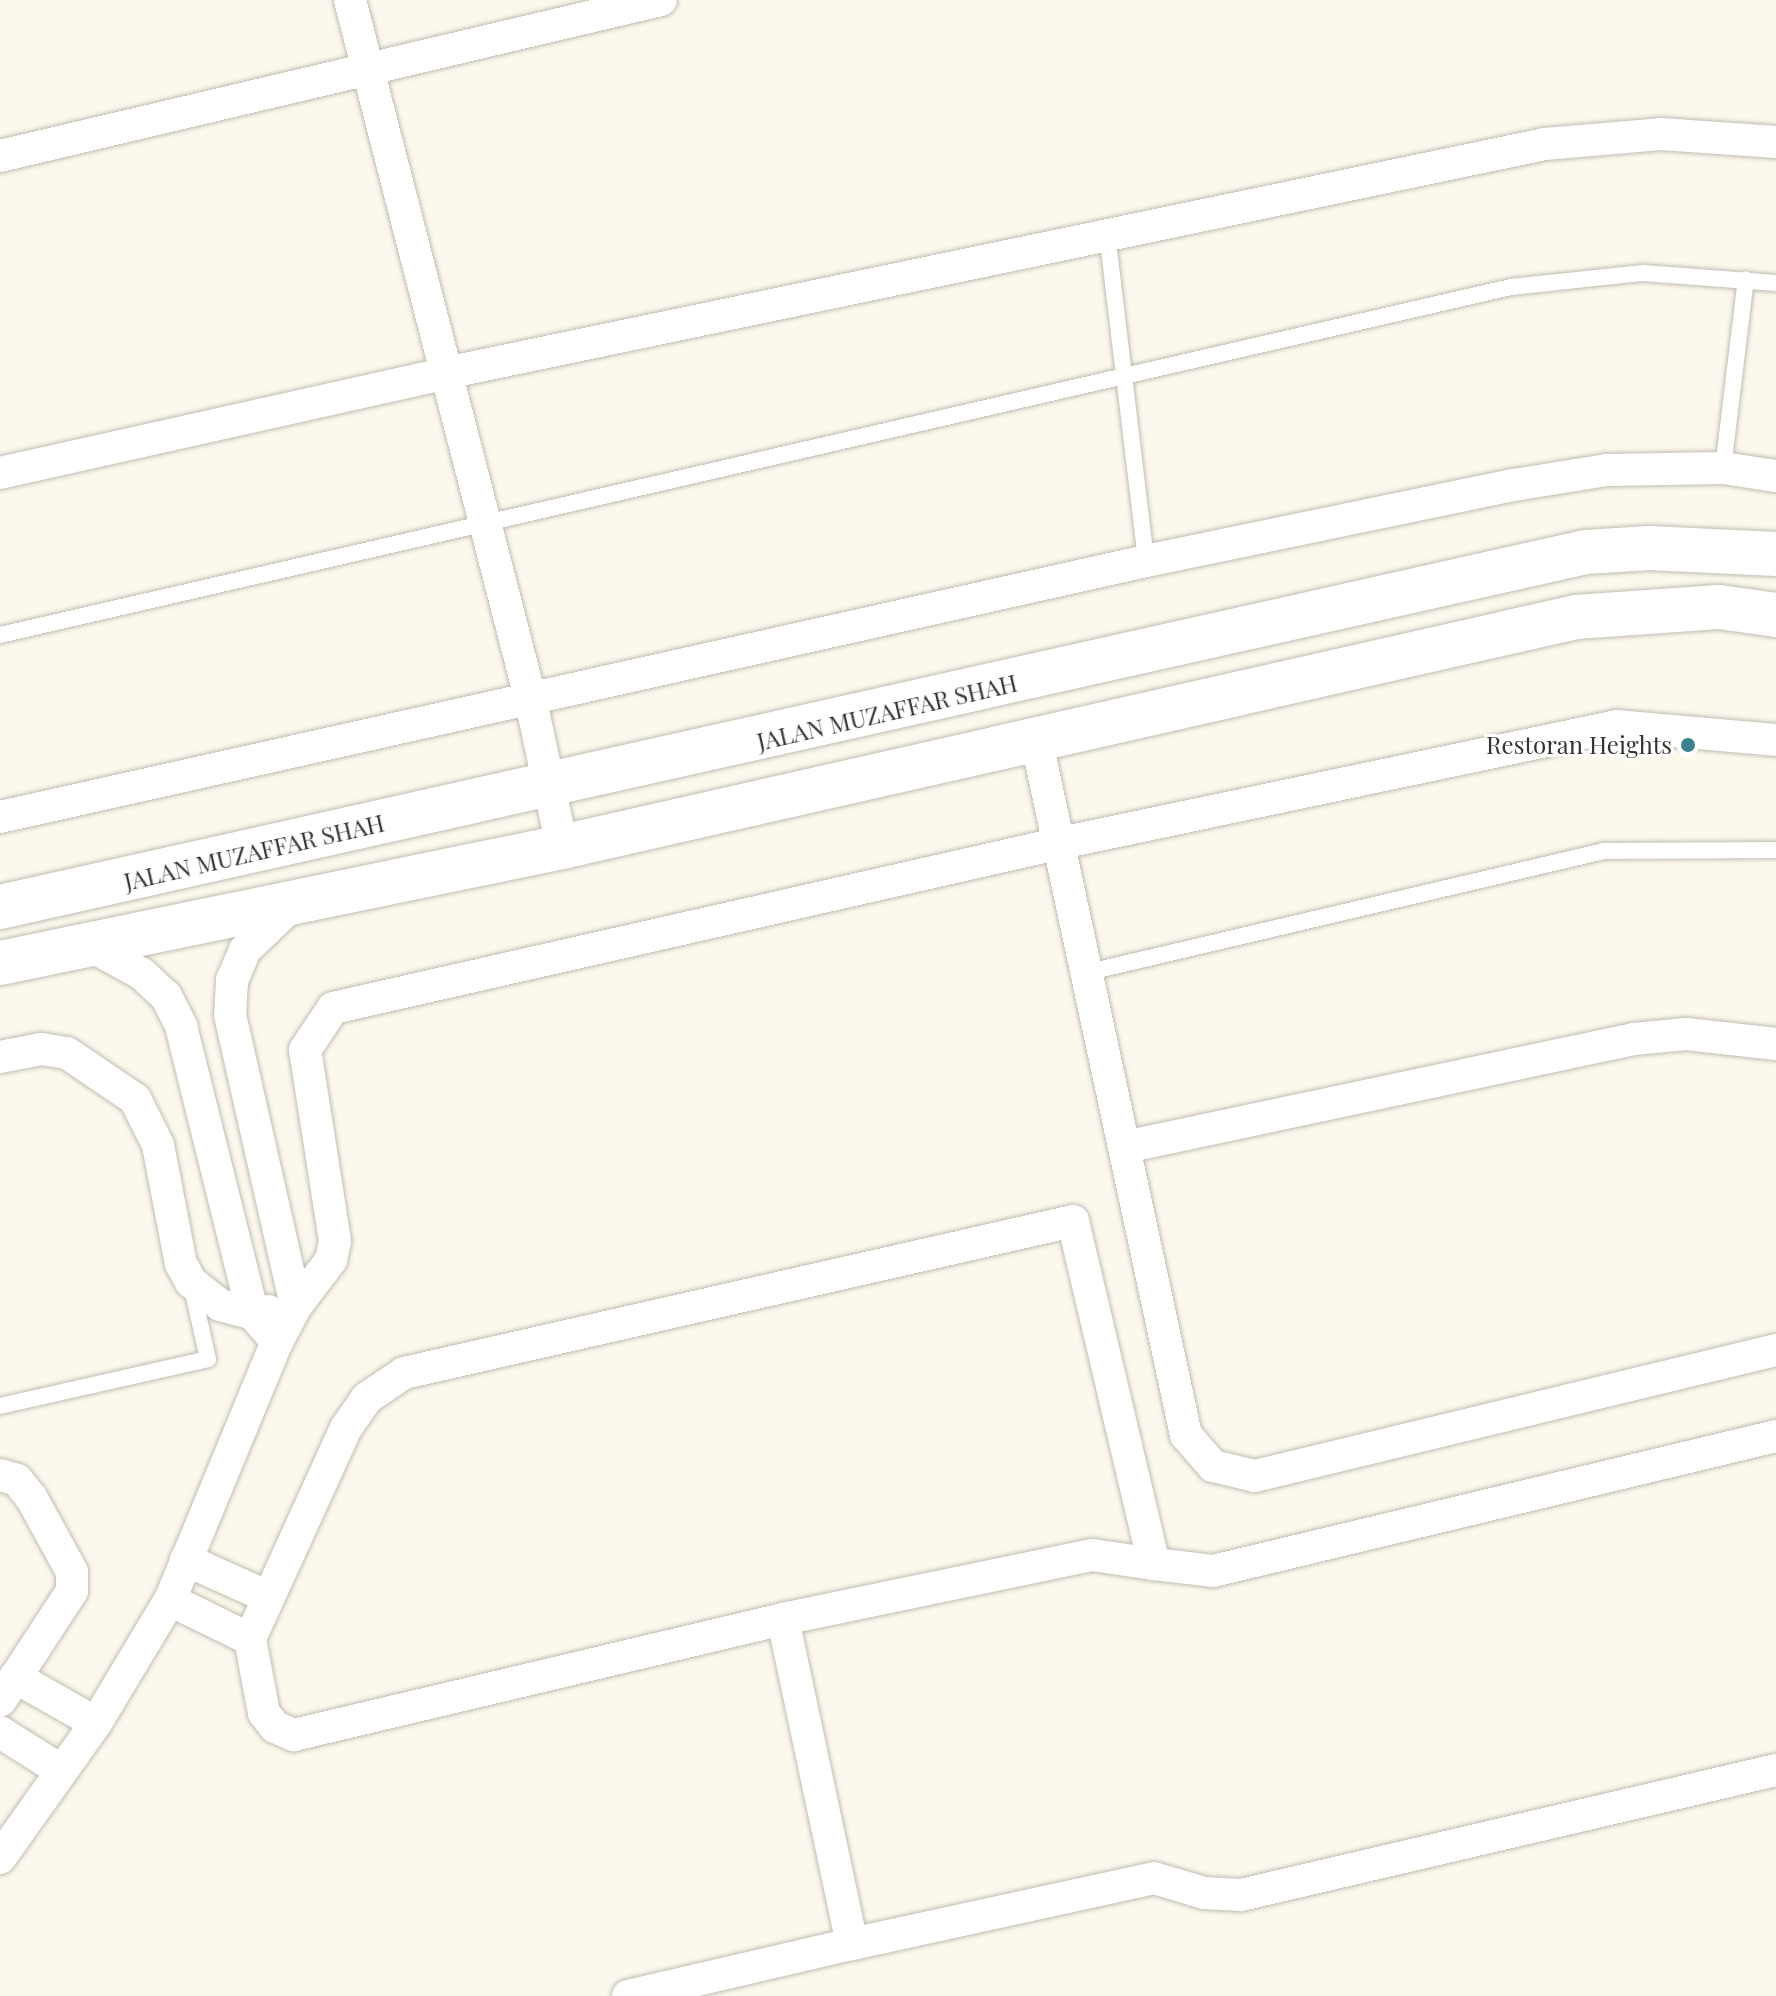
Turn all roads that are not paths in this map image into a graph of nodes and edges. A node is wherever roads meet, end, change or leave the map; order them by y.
1 (350, 0) edge
2 (661, 0) edge
3 (367, 66) junction
4 (1776, 142) edge
5 (0, 156) edge
6 (1107, 233) junction
7 (1746, 279) junction
8 (1776, 283) edge
9 (446, 373) junction
10 (1124, 380) junction
11 (1723, 468) junction
12 (0, 473) edge
13 (1776, 476) edge
14 (485, 525) junction
15 (1776, 554) edge
16 (1146, 561) junction
17 (1776, 615) edge
18 (0, 635) edge
19 (531, 701) junction
20 (1776, 740) edge
21 (1037, 743) junction
22 (550, 787) junction
23 (0, 817) edge
24 (1061, 843) junction
25 (562, 847) junction
26 (1776, 850) edge
27 (291, 906) junction
28 (0, 907) edge
29 (89, 945) junction
30 (0, 963) edge
31 (1089, 972) junction
32 (1776, 1044) edge
33 (0, 1057) edge
34 (1125, 1147) junction
35 (191, 1282) junction
36 (296, 1306) junction
37 (253, 1314) junction
38 (277, 1342) junction
39 (1776, 1350) edge
40 (0, 1406) edge
41 (1776, 1436) edge
42 (0, 1475) edge
43 (186, 1560) junction
44 (1154, 1564) junction
45 (268, 1597) junction
46 (170, 1600) junction
47 (783, 1619) junction
48 (250, 1639) junction
49 (7, 1689) edge
50 (96, 1723) junction
51 (0, 1732) edge
52 (1776, 1770) edge
53 (62, 1771) junction
54 (0, 1858) edge
55 (852, 1944) junction
56 (628, 1996) edge

1 - 3 street
2 - 3 street
3 - 5 street
3 - 9 street
4 - 6 street
6 - 9 street
6 - 10 lane
7 - 8 lane
7 - 10 lane
7 - 11 lane
9 - 12 street
9 - 14 street
10 - 14 lane
10 - 16 lane
11 - 13 street
11 - 16 street
14 - 18 lane
14 - 19 street
15 - 22 main road, JALAN MUZAFFAR SHAH
16 - 19 street
17 - 21 main road
19 - 22 street
19 - 23 street
20 - 24 street
21 - 24 street
21 - 25 main road
22 - 25 street
22 - 28 main road, JALAN MUZAFFAR SHAH
24 - 31 street
24 - 36 street
25 - 27 main road
26 - 31 lane
27 - 29 main road
27 - 36 street
29 - 30 main road
29 - 37 street
31 - 34 street
32 - 34 street
33 - 35 street
34 - 39 street
35 - 37 street
35 - 40 lane
36 - 37 street
36 - 38 street
37 - 38 street
38 - 43 street
41 - 44 street
42 - 49 street
43 - 45 street
43 - 46 street
44 - 45 street
44 - 47 street
45 - 48 street
46 - 48 street
46 - 50 street
47 - 48 street
47 - 55 street
49 - 50 street
50 - 53 street
51 - 53 street
52 - 55 street
53 - 54 street
55 - 56 street

